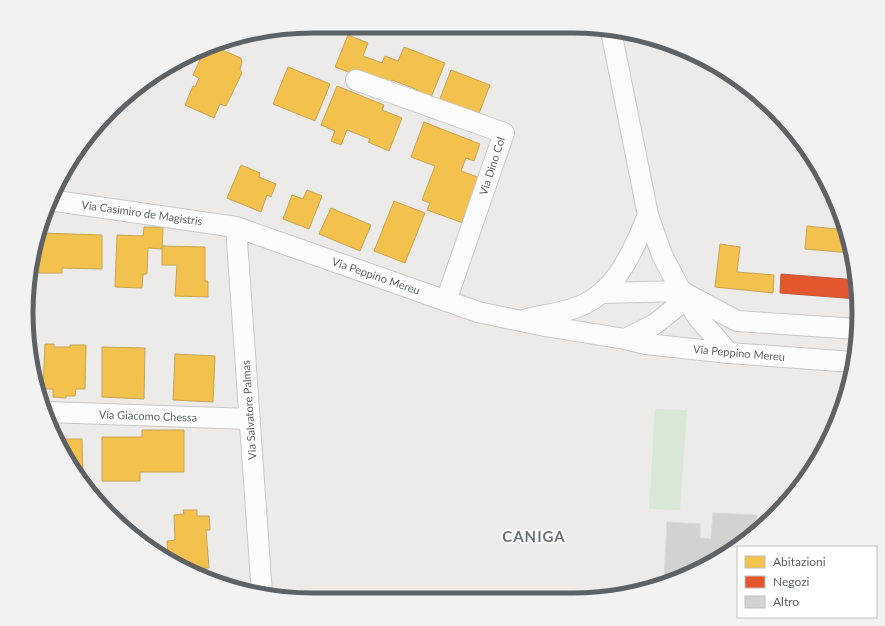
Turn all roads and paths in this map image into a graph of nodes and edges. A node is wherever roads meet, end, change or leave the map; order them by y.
1 (612, 35) edge
2 (356, 80) dead end
3 (56, 201) edge
4 (648, 215) junction
5 (236, 227) junction
6 (681, 291) junction
7 (602, 294) junction
8 (446, 301) junction
9 (518, 321) junction
10 (851, 328) edge
11 (625, 339) junction
12 (729, 354) junction
13 (848, 362) edge
14 (51, 412) edge
15 (250, 419) junction
16 (262, 589) edge

1 - 4 street
2 - 8 street, Via Dino Col
3 - 5 street, Via Casimiro de Magistris
4 - 6 street
4 - 7 street, Via Peppino Mereu
5 - 8 street, Via Peppino Mereu
5 - 15 street, Via Salvatore Palmas
6 - 7 street, Via Peppino Mereu
6 - 10 street
6 - 11 street
6 - 12 street
7 - 9 street, Via Peppino Mereu
8 - 9 street, Via Peppino Mereu
9 - 11 street, Via Peppino Mereu
11 - 12 street, Via Peppino Mereu
12 - 13 street, Via Peppino Mereu
14 - 15 street, Via Giacomo Chessa
15 - 16 street, Via Salvatore Palmas

